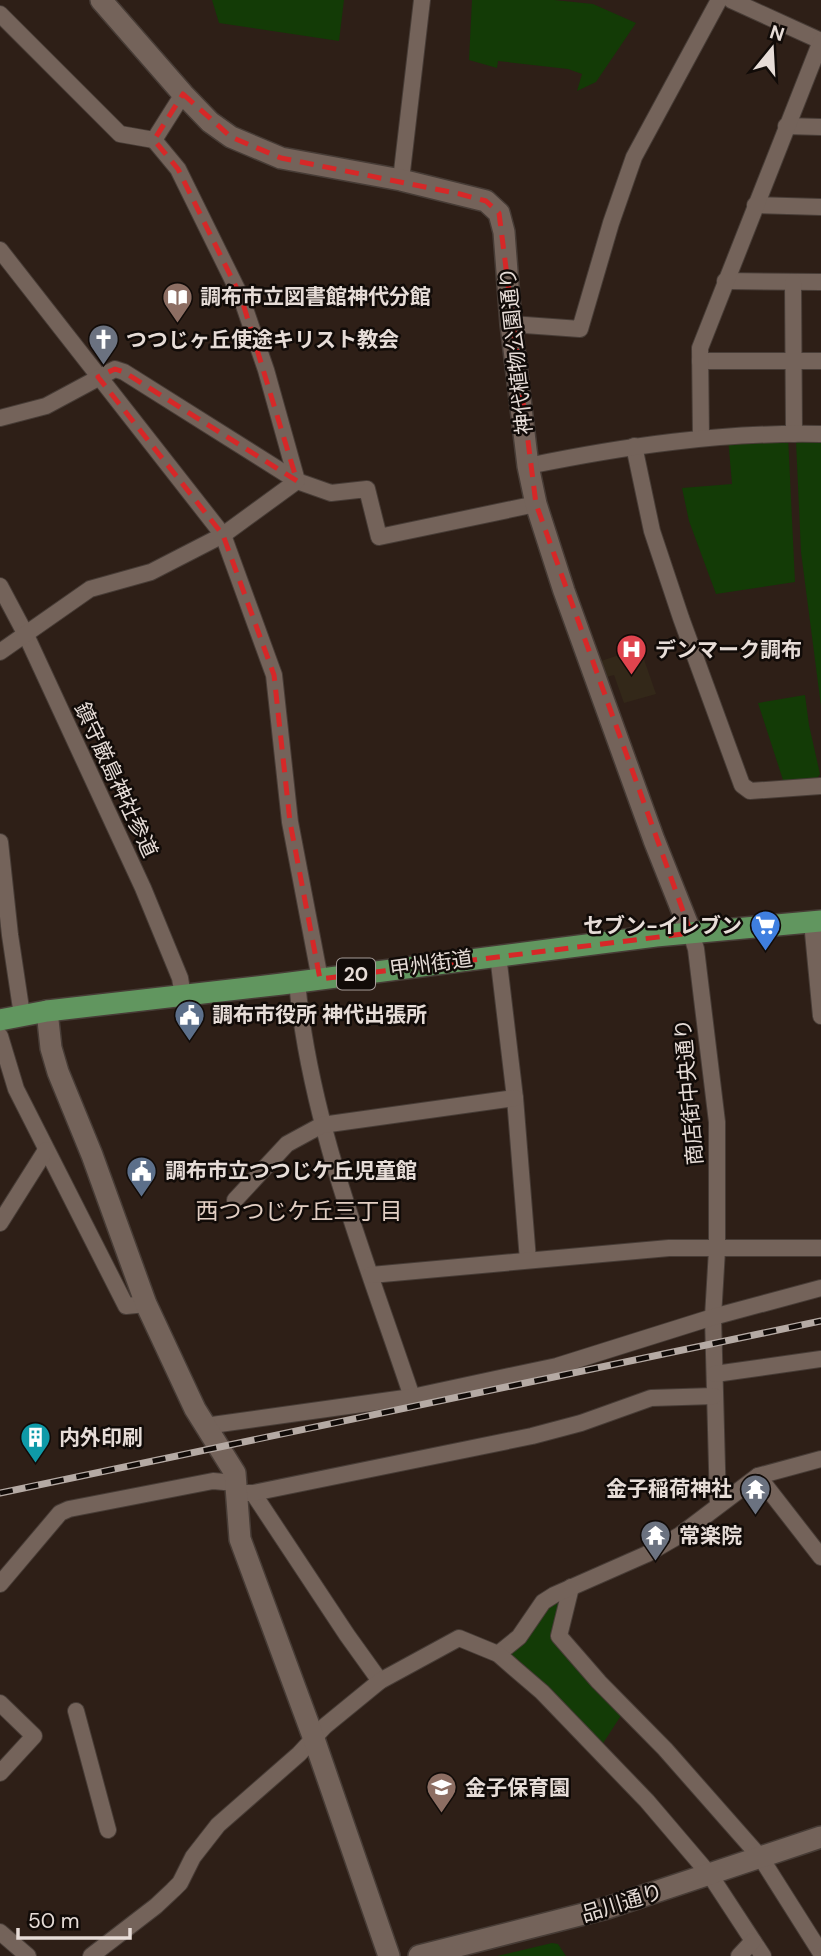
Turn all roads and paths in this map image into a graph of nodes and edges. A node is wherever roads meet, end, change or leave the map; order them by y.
1 (101, 0) edge
2 (422, 0) edge
3 (719, 0) edge
4 (731, 0) edge
5 (0, 14) edge
6 (821, 41) edge
7 (183, 94) junction
8 (786, 127) junction
9 (821, 127) edge
10 (154, 140) junction
11 (401, 180) junction
12 (755, 205) junction
13 (821, 206) edge
14 (0, 250) edge
15 (725, 281) junction
16 (793, 282) junction
17 (821, 282) edge
18 (511, 324) junction
19 (700, 361) junction
20 (794, 361) junction
21 (821, 361) edge
22 (98, 377) junction
23 (0, 418) edge
24 (794, 433) junction
25 (821, 434) edge
26 (701, 438) junction
27 (634, 446) junction
28 (528, 466) junction
29 (297, 481) junction
30 (536, 504) junction
31 (223, 535) junction
32 (0, 586) edge
33 (26, 635) junction
34 (0, 652) edge
35 (821, 786) edge
36 (0, 849) edge
37 (816, 921) edge
38 (691, 933) junction
39 (498, 955) junction
40 (320, 979) junction
41 (297, 982) junction
42 (183, 996) junction
43 (47, 1011) junction
44 (22, 1015) junction
45 (821, 1016) edge
46 (0, 1020) edge
47 (0, 1036) edge
48 (515, 1098) junction
49 (322, 1125) junction
50 (46, 1150) junction
51 (234, 1200) dead end
52 (0, 1223) edge
53 (821, 1248) edge
54 (717, 1250) junction
55 (528, 1260) junction
56 (371, 1275) junction
57 (821, 1288) edge
58 (146, 1304) junction
59 (713, 1317) junction
60 (821, 1359) edge
61 (715, 1374) junction
62 (714, 1396) junction
63 (412, 1397) junction
64 (205, 1426) junction
65 (821, 1459) edge
66 (758, 1476) junction
67 (242, 1490) junction
68 (718, 1505) junction
69 (821, 1558) edge
70 (0, 1584) edge
71 (571, 1587) junction
72 (498, 1654) junction
73 (380, 1681) junction
74 (0, 1703) edge
75 (75, 1711) dead end
76 (314, 1739) junction
77 (0, 1773) edge
78 (108, 1830) dead end
79 (821, 1837) edge
80 (761, 1858) junction
81 (710, 1875) junction
82 (0, 1932) edge
83 (753, 1941) junction
84 (821, 1953) edge
85 (27, 1956) edge
86 (91, 1956) edge
87 (389, 1956) edge
88 (419, 1956) edge
89 (739, 1956) edge
90 (763, 1956) edge

1 - 7 street, 神代植物公園通り
2 - 11 street
3 - 18 street
4 - 6 street
5 - 10 street
6 - 8 street
7 - 10 street
7 - 11 street, 神代植物公園通り
8 - 9 street
8 - 12 street
10 - 29 street
11 - 18 street, 神代植物公園通り
12 - 13 street
12 - 15 street
14 - 22 street
15 - 16 street
15 - 19 street
16 - 17 street
16 - 20 street
18 - 28 street, 神代植物公園通り
19 - 20 street
19 - 26 street
20 - 21 street
20 - 24 street
22 - 23 street
22 - 29 street
22 - 31 street
24 - 25 street
24 - 26 street
26 - 27 street
27 - 28 street
27 - 35 street
28 - 30 street, 神代植物公園通り
29 - 30 street
29 - 31 street
30 - 38 street, 神代植物公園通り
31 - 33 street
31 - 40 street
32 - 33 street, 鎮守厳島神社参道
33 - 34 street
33 - 42 street, 鎮守厳島神社参道
36 - 44 street
37 - 38 highway, 甲州街道 / 20
37 - 45 street
38 - 39 highway, 甲州街道 / 20
38 - 54 street, 商店街中央通り
39 - 40 highway, 甲州街道 / 20
39 - 48 street
40 - 41 highway, 甲州街道 / 20
41 - 42 highway, 甲州街道 / 20
41 - 49 street
42 - 43 highway, 甲州街道 / 20
43 - 44 highway, 甲州街道 / 20
43 - 58 street
44 - 46 highway, 甲州街道 / 20
47 - 50 street
48 - 49 street
48 - 55 street
49 - 51 street
49 - 56 street
50 - 52 street
50 - 58 street
53 - 54 street
54 - 55 street
54 - 59 street, 商店街中央通り
55 - 56 street
56 - 63 street
57 - 59 street
58 - 64 street
59 - 61 street, 商店街中央通り
59 - 63 street
60 - 61 street
61 - 62 street, 商店街中央通り
62 - 67 street
62 - 68 street, 商店街中央通り
63 - 64 street
64 - 67 street
65 - 66 street
66 - 68 street
66 - 69 street
67 - 70 street
67 - 73 street
67 - 76 street
68 - 71 street
71 - 72 street
71 - 80 street
72 - 73 street
72 - 81 street
73 - 76 street
74 - 77 street
75 - 78 street
76 - 86 street
76 - 87 street
79 - 80 street, 品川通り
80 - 81 street, 品川通り
80 - 84 street
81 - 83 street
81 - 88 street, 品川通り
82 - 85 street
83 - 89 street
83 - 90 street

